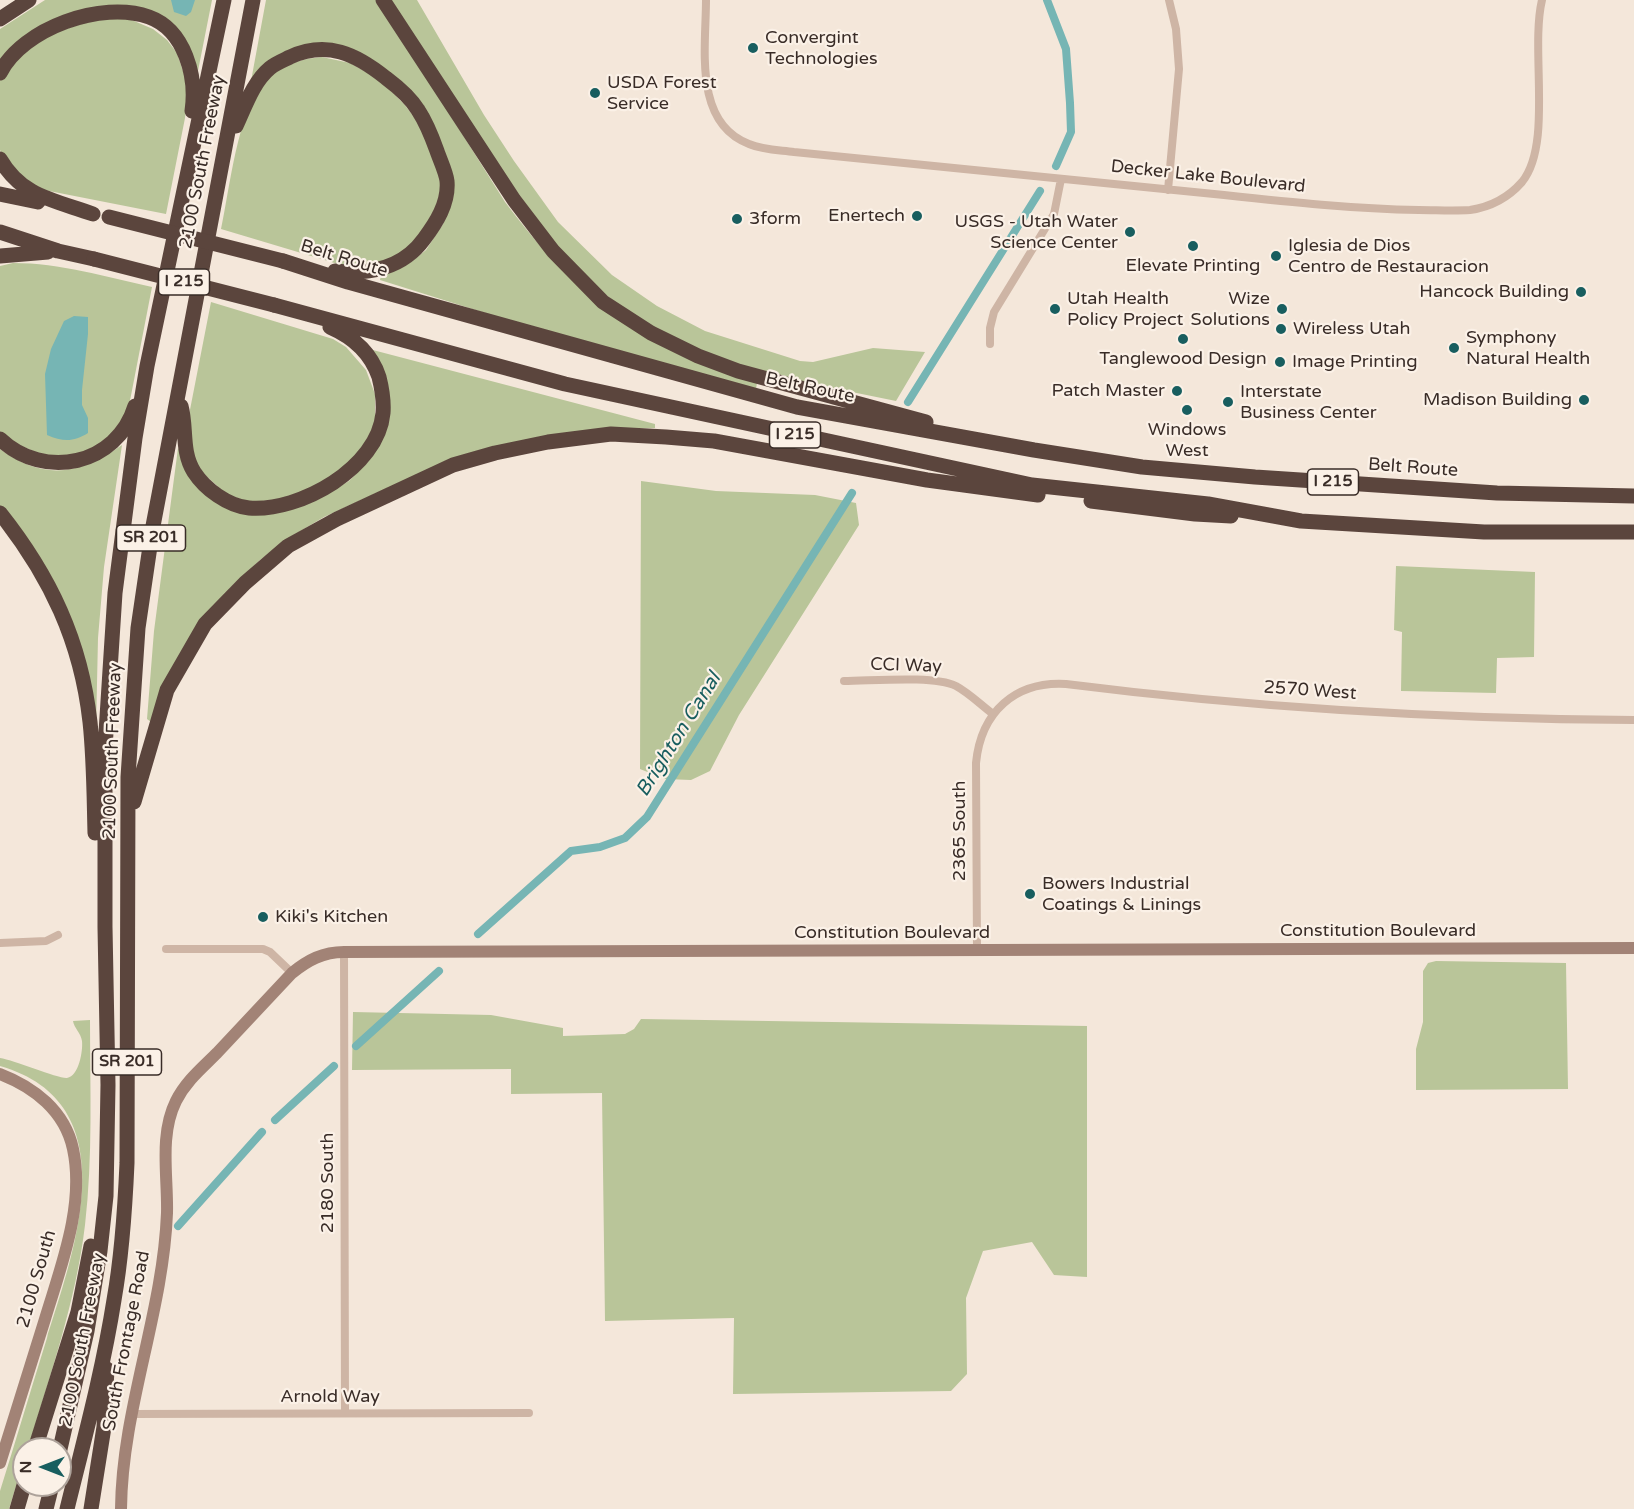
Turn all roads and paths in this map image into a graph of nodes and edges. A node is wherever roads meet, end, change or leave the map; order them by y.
1 (29, 0) edge
2 (224, 0) edge
3 (253, 0) edge
4 (383, 0) edge
5 (706, 0) edge
6 (1169, 0) edge
7 (1542, 0) edge
8 (0, 19) edge
9 (0, 73) edge
10 (225, 149) junction
11 (0, 159) edge
12 (1061, 179) junction
13 (1168, 190) junction
14 (0, 194) edge
15 (93, 214) junction
16 (0, 232) edge
17 (172, 240) junction
18 (58, 251) junction
19 (0, 255) edge
20 (308, 268) junction
21 (297, 312) junction
22 (990, 344) dead end
23 (147, 366) junction
24 (178, 396) junction
25 (0, 439) edge
26 (1034, 450) junction
27 (1634, 496) edge
28 (0, 513) edge
29 (1300, 521) junction
30 (1634, 532) edge
31 (844, 681) dead end
32 (993, 714) junction
33 (1634, 720) edge
34 (128, 822) junction
35 (105, 927) junction
36 (58, 935) dead end
37 (0, 943) edge
38 (1634, 948) edge
39 (166, 949) dead end
40 (977, 950) junction
41 (344, 952) junction
42 (292, 973) junction
43 (0, 1074) edge
44 (108, 1085) junction
45 (114, 1301) junction
46 (345, 1413) junction
47 (529, 1413) dead end
48 (131, 1414) junction
49 (39, 1437) edge
50 (63, 1437) edge
51 (0, 1463) edge
52 (67, 1509) edge
53 (91, 1509) edge
54 (121, 1509) edge

1 - 8 highway
2 - 17 highway, 2100 South Freeway / SR 201
3 - 10 highway, 2100 South Freeway / SR 201
4 - 26 highway
5 - 12 street, Decker Lake Boulevard
6 - 13 street
7 - 13 street, Decker Lake Boulevard
9 - 17 highway
10 - 20 highway
10 - 24 highway, 2100 South Freeway / SR 201
11 - 15 highway
12 - 13 street, Decker Lake Boulevard
12 - 22 street
14 - 15 highway, Belt Route / I 215
15 - 20 highway, Belt Route / I 215, bridge
16 - 18 highway, I 215
17 - 23 highway, 2100 South Freeway / SR 201
18 - 19 highway
18 - 21 highway, I 215, bridge
20 - 26 highway, Belt Route / I 215
21 - 24 highway
21 - 29 highway, I 215
23 - 25 highway
23 - 35 highway, 2100 South Freeway / SR 201
24 - 34 highway, 2100 South Freeway / SR 201
26 - 27 highway, Belt Route / I 215
28 - 35 highway
29 - 30 highway, I 215
29 - 34 highway
31 - 32 street, CCI Way
32 - 33 street, 2570 West
32 - 40 street, 2365 South
34 - 45 highway, 2100 South Freeway / SR 201
35 - 44 highway, 2100 South Freeway / SR 201
36 - 37 street
38 - 40 street, Constitution Boulevard
39 - 42 street
40 - 41 street, Constitution Boulevard
41 - 42 street, Constitution Boulevard
41 - 46 street, 2180 South
42 - 48 street, South Frontage Road
43 - 51 street, 2100 South
44 - 49 highway
44 - 50 highway, 2100 South Freeway / SR 201
45 - 52 highway, 2100 South Freeway / SR 201
45 - 53 highway
46 - 47 street, Arnold Way
46 - 48 street, Arnold Way
48 - 54 street, South Frontage Road

